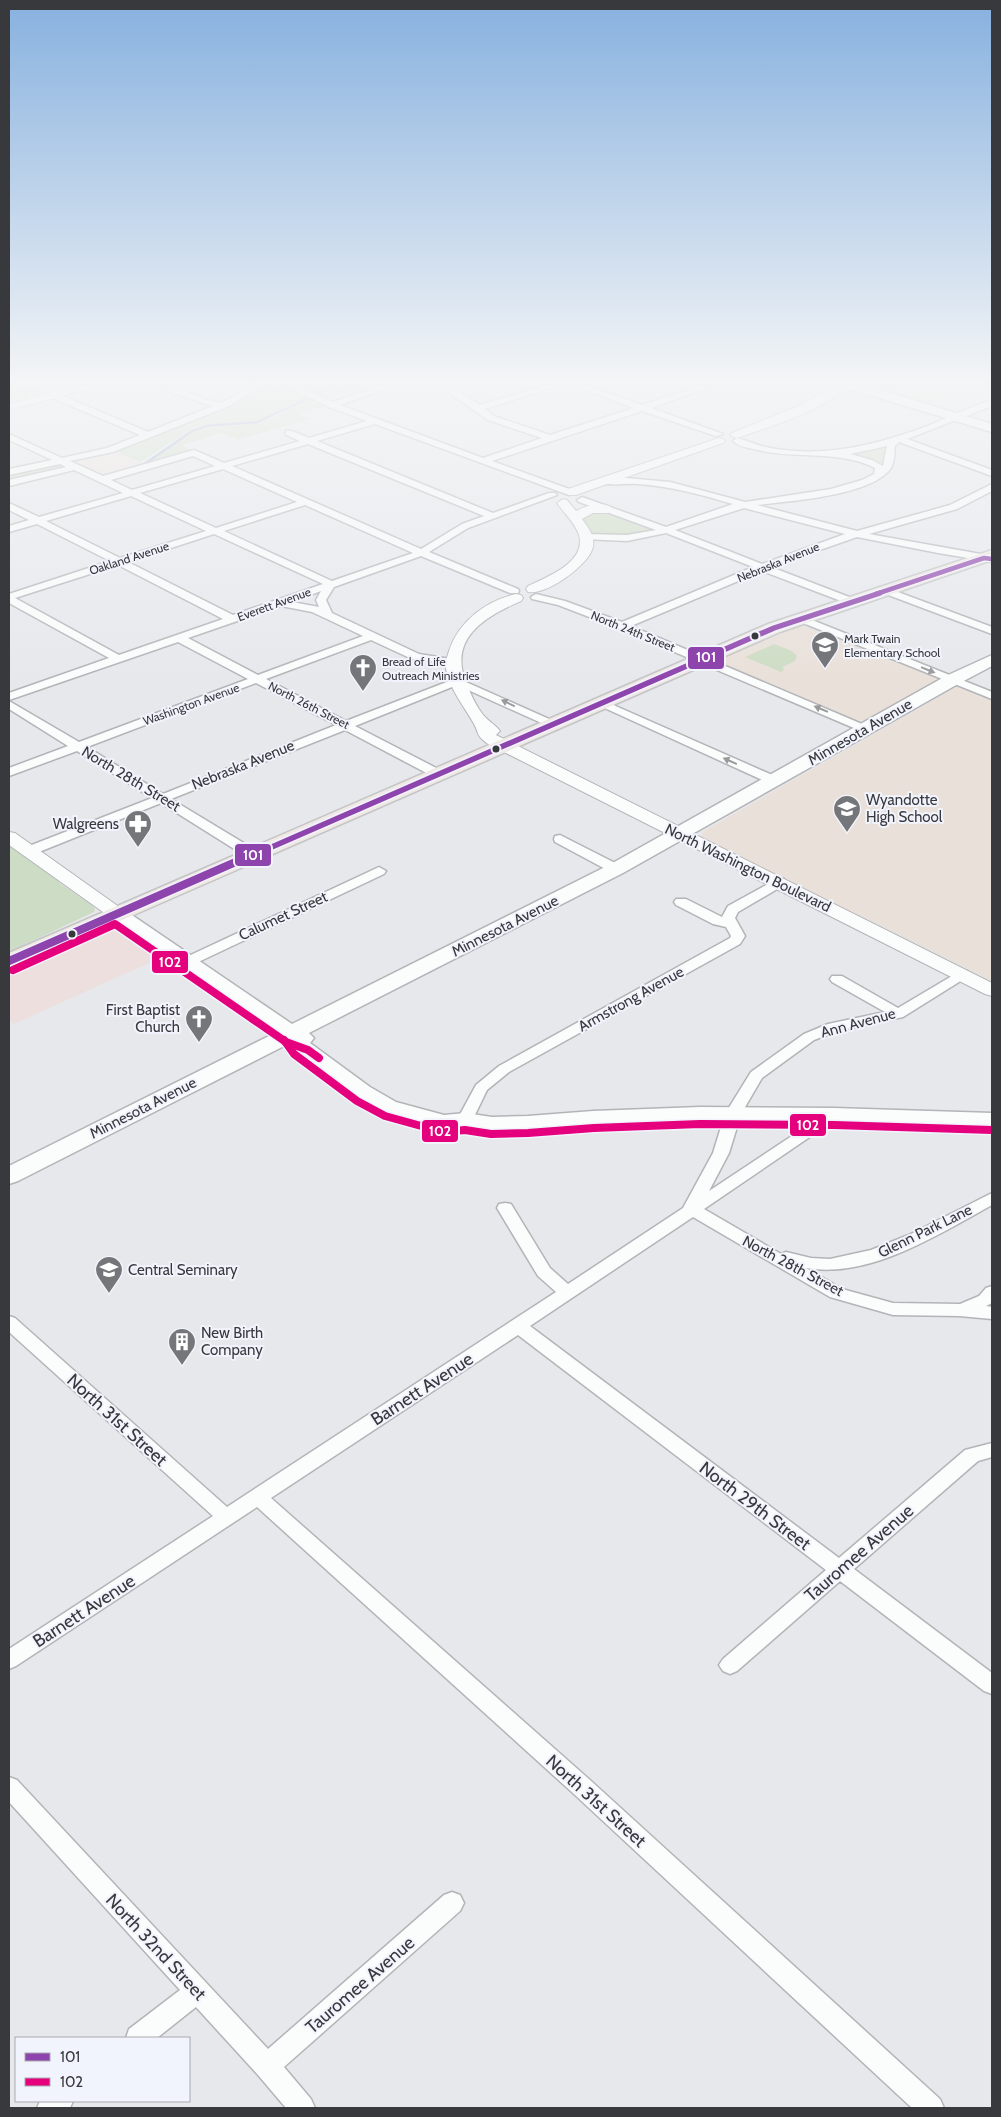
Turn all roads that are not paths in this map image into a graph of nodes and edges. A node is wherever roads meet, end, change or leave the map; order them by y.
1 (114, 484) edge
2 (161, 484) edge
3 (264, 484) edge
4 (413, 484) edge
5 (532, 484) edge
6 (596, 484) edge
7 (664, 484) edge
8 (675, 484) edge
9 (857, 484) edge
10 (678, 486) junction
11 (992, 487) edge
12 (132, 492) junction
13 (568, 500) junction
14 (306, 502) junction
15 (743, 505) junction
16 (9, 506) edge
17 (606, 509) joint
18 (492, 516) junction
19 (37, 520) junction
20 (9, 529) edge
21 (215, 530) junction
22 (666, 530) junction
23 (853, 534) junction
24 (586, 538) junction
25 (421, 553) junction
26 (989, 557) edge
27 (118, 562) junction
28 (763, 568) junction
29 (331, 584) junction
30 (887, 591) junction
31 (535, 593) junction
32 (515, 594) junction
33 (9, 598) edge
34 (853, 602) junction
35 (272, 604) junction
36 (327, 614) junction
37 (232, 619) junction
38 (802, 620) junction
39 (622, 626) junction
40 (992, 631) edge
41 (372, 636) junction
42 (179, 638) junction
43 (119, 659) junction
44 (703, 660) junction
45 (992, 660) edge
46 (453, 662) junction
47 (257, 679) junction
48 (952, 680) junction
49 (457, 681) junction
50 (992, 696) edge
51 (9, 697) edge
52 (602, 703) junction
53 (9, 704) edge
54 (345, 724) junction
55 (552, 724) junction
56 (865, 729) junction
57 (504, 745) junction
58 (77, 746) junction
59 (9, 772) edge
60 (438, 774) junction
61 (775, 781) junction
62 (162, 798) junction
63 (680, 834) junction
64 (9, 837) edge
65 (560, 839) dead end
66 (29, 851) junction
67 (252, 854) junction
68 (616, 869) junction
69 (379, 871) dead end
70 (779, 882) junction
71 (681, 902) dead end
72 (116, 913) junction
73 (732, 924) junction
74 (9, 961) edge
75 (187, 962) junction
76 (962, 974) junction
77 (837, 979) dead end
78 (992, 990) edge
79 (898, 1014) junction
80 (292, 1034) junction
81 (733, 1114) junction
82 (834, 1115) junction
83 (465, 1120) junction
84 (992, 1120) edge
85 (9, 1176) edge
86 (992, 1198) edge
87 (505, 1208) dead end
88 (691, 1209) junction
89 (768, 1254) junction
90 (835, 1264) junction
91 (992, 1292) edge
92 (568, 1293) junction
93 (836, 1293) junction
94 (959, 1310) junction
95 (992, 1313) edge
96 (9, 1322) edge
97 (518, 1326) junction
98 (992, 1450) edge
99 (258, 1497) junction
100 (226, 1517) junction
101 (839, 1570) junction
102 (9, 1660) edge
103 (730, 1665) dead end
104 (992, 1685) edge
105 (11, 1793) edge
106 (452, 1903) dead end
107 (196, 1992) junction
108 (139, 2037) edge
109 (267, 2066) junction
110 (302, 2108) edge
111 (931, 2108) edge

1 - 12 street
2 - 12 street
3 - 14 street
4 - 18 street
5 - 13 street
6 - 13 street
7 - 10 street
8 - 10 street
9 - 15 street
10 - 15 street
11 - 23 street, Nebraska Avenue
12 - 19 street
12 - 21 street
13 - 17 street
13 - 18 street, Everett Avenue
13 - 24 street
14 - 21 street, Oakland Avenue
14 - 25 street
15 - 22 street
15 - 23 street
16 - 19 street
17 - 22 street
18 - 25 street, Everett Avenue
19 - 20 street
19 - 27 street
21 - 27 street, Oakland Avenue
21 - 29 street
22 - 24 street
22 - 28 street
23 - 26 street
23 - 28 street, Nebraska Avenue
24 - 31 street
25 - 29 street, Everett Avenue
25 - 32 street
26 - 30 main road
27 - 33 street, Oakland Avenue
27 - 37 street
28 - 34 street
28 - 39 street, Nebraska Avenue
29 - 35 street, Everett Avenue
29 - 36 street
30 - 34 main road
30 - 40 street
31 - 32 street
31 - 39 street, North 24th Street
32 - 46 street
33 - 43 street
34 - 38 main road
35 - 36 street
35 - 37 street, Everett Avenue
36 - 41 street
37 - 42 street, Everett Avenue
38 - 44 main road
38 -> 48 street
39 - 44 street, North 24th Street
41 - 46 street
41 - 47 street, Washington Avenue
42 - 43 street, Everett Avenue
42 - 47 street, North 26th Street
43 - 51 street, Everett Avenue
44 - 52 main road
56 -> 44 street, North 24th Street
45 - 48 main road, Minnesota Avenue
46 - 49 street, North Washington Boulevard
47 - 54 street, North 26th Street
47 - 58 street, Washington Avenue
48 - 50 street
48 - 56 main road, Minnesota Avenue
49 - 54 street, Nebraska Avenue
55 -> 49 street
49 - 57 street, North Washington Boulevard
52 - 55 main road
61 -> 52 street
53 - 58 street, North 28th Street
54 - 60 street, North 26th Street
54 - 62 street, Nebraska Avenue
55 - 57 main road
56 - 61 main road, Minnesota Avenue
57 - 60 main road
57 - 63 street, North Washington Boulevard
58 - 59 street, Washington Avenue
58 - 62 street, North 28th Street
60 - 67 main road
61 - 63 main road, Minnesota Avenue
62 - 66 street, Nebraska Avenue
62 - 67 street, North 28th Street
63 - 68 main road, Minnesota Avenue
63 - 70 street, North Washington Boulevard
64 - 66 street
65 - 68 street
66 - 72 street
67 - 72 main road
68 - 80 main road, Minnesota Avenue
69 - 75 street, Calumet Street
70 - 73 street, Armstrong Avenue
70 - 76 street, North Washington Boulevard
71 - 73 street
72 - 74 main road
72 - 75 main road
73 - 83 street, Armstrong Avenue
75 - 80 main road
76 - 78 street, North Washington Boulevard
76 - 79 street, Ann Avenue
77 - 79 street
79 - 81 street, Ann Avenue
80 - 83 main road
80 - 85 main road, Minnesota Avenue
81 - 82 main road
81 - 83 main road
81 - 88 street, Ann Avenue
82 - 84 main road
82 - 88 street, Barnett Avenue
86 - 90 street, Glenn Park Lane
87 - 92 street
88 - 89 street, North 28th Street
88 - 92 street, Barnett Avenue
89 - 90 street, Glenn Park Lane
89 - 93 street, North 28th Street
90 - 93 street
91 - 94 street, North 28th Street
92 - 97 street, Barnett Avenue
93 - 94 street, North 28th Street
94 - 95 street, North 28th Street
96 - 100 street, North 31st Street
97 - 99 street, Barnett Avenue
97 - 101 street, North 29th Street
98 - 101 street, Tauromee Avenue
99 - 100 street, Barnett Avenue
99 - 111 street, North 31st Street
100 - 102 street, Barnett Avenue
101 - 103 street, Tauromee Avenue
101 - 104 street, North 29th Street
105 - 107 street, North 32nd Street
106 - 109 street, Tauromee Avenue
107 - 108 street
107 - 109 street, North 32nd Street
109 - 110 street, North 32nd Street

